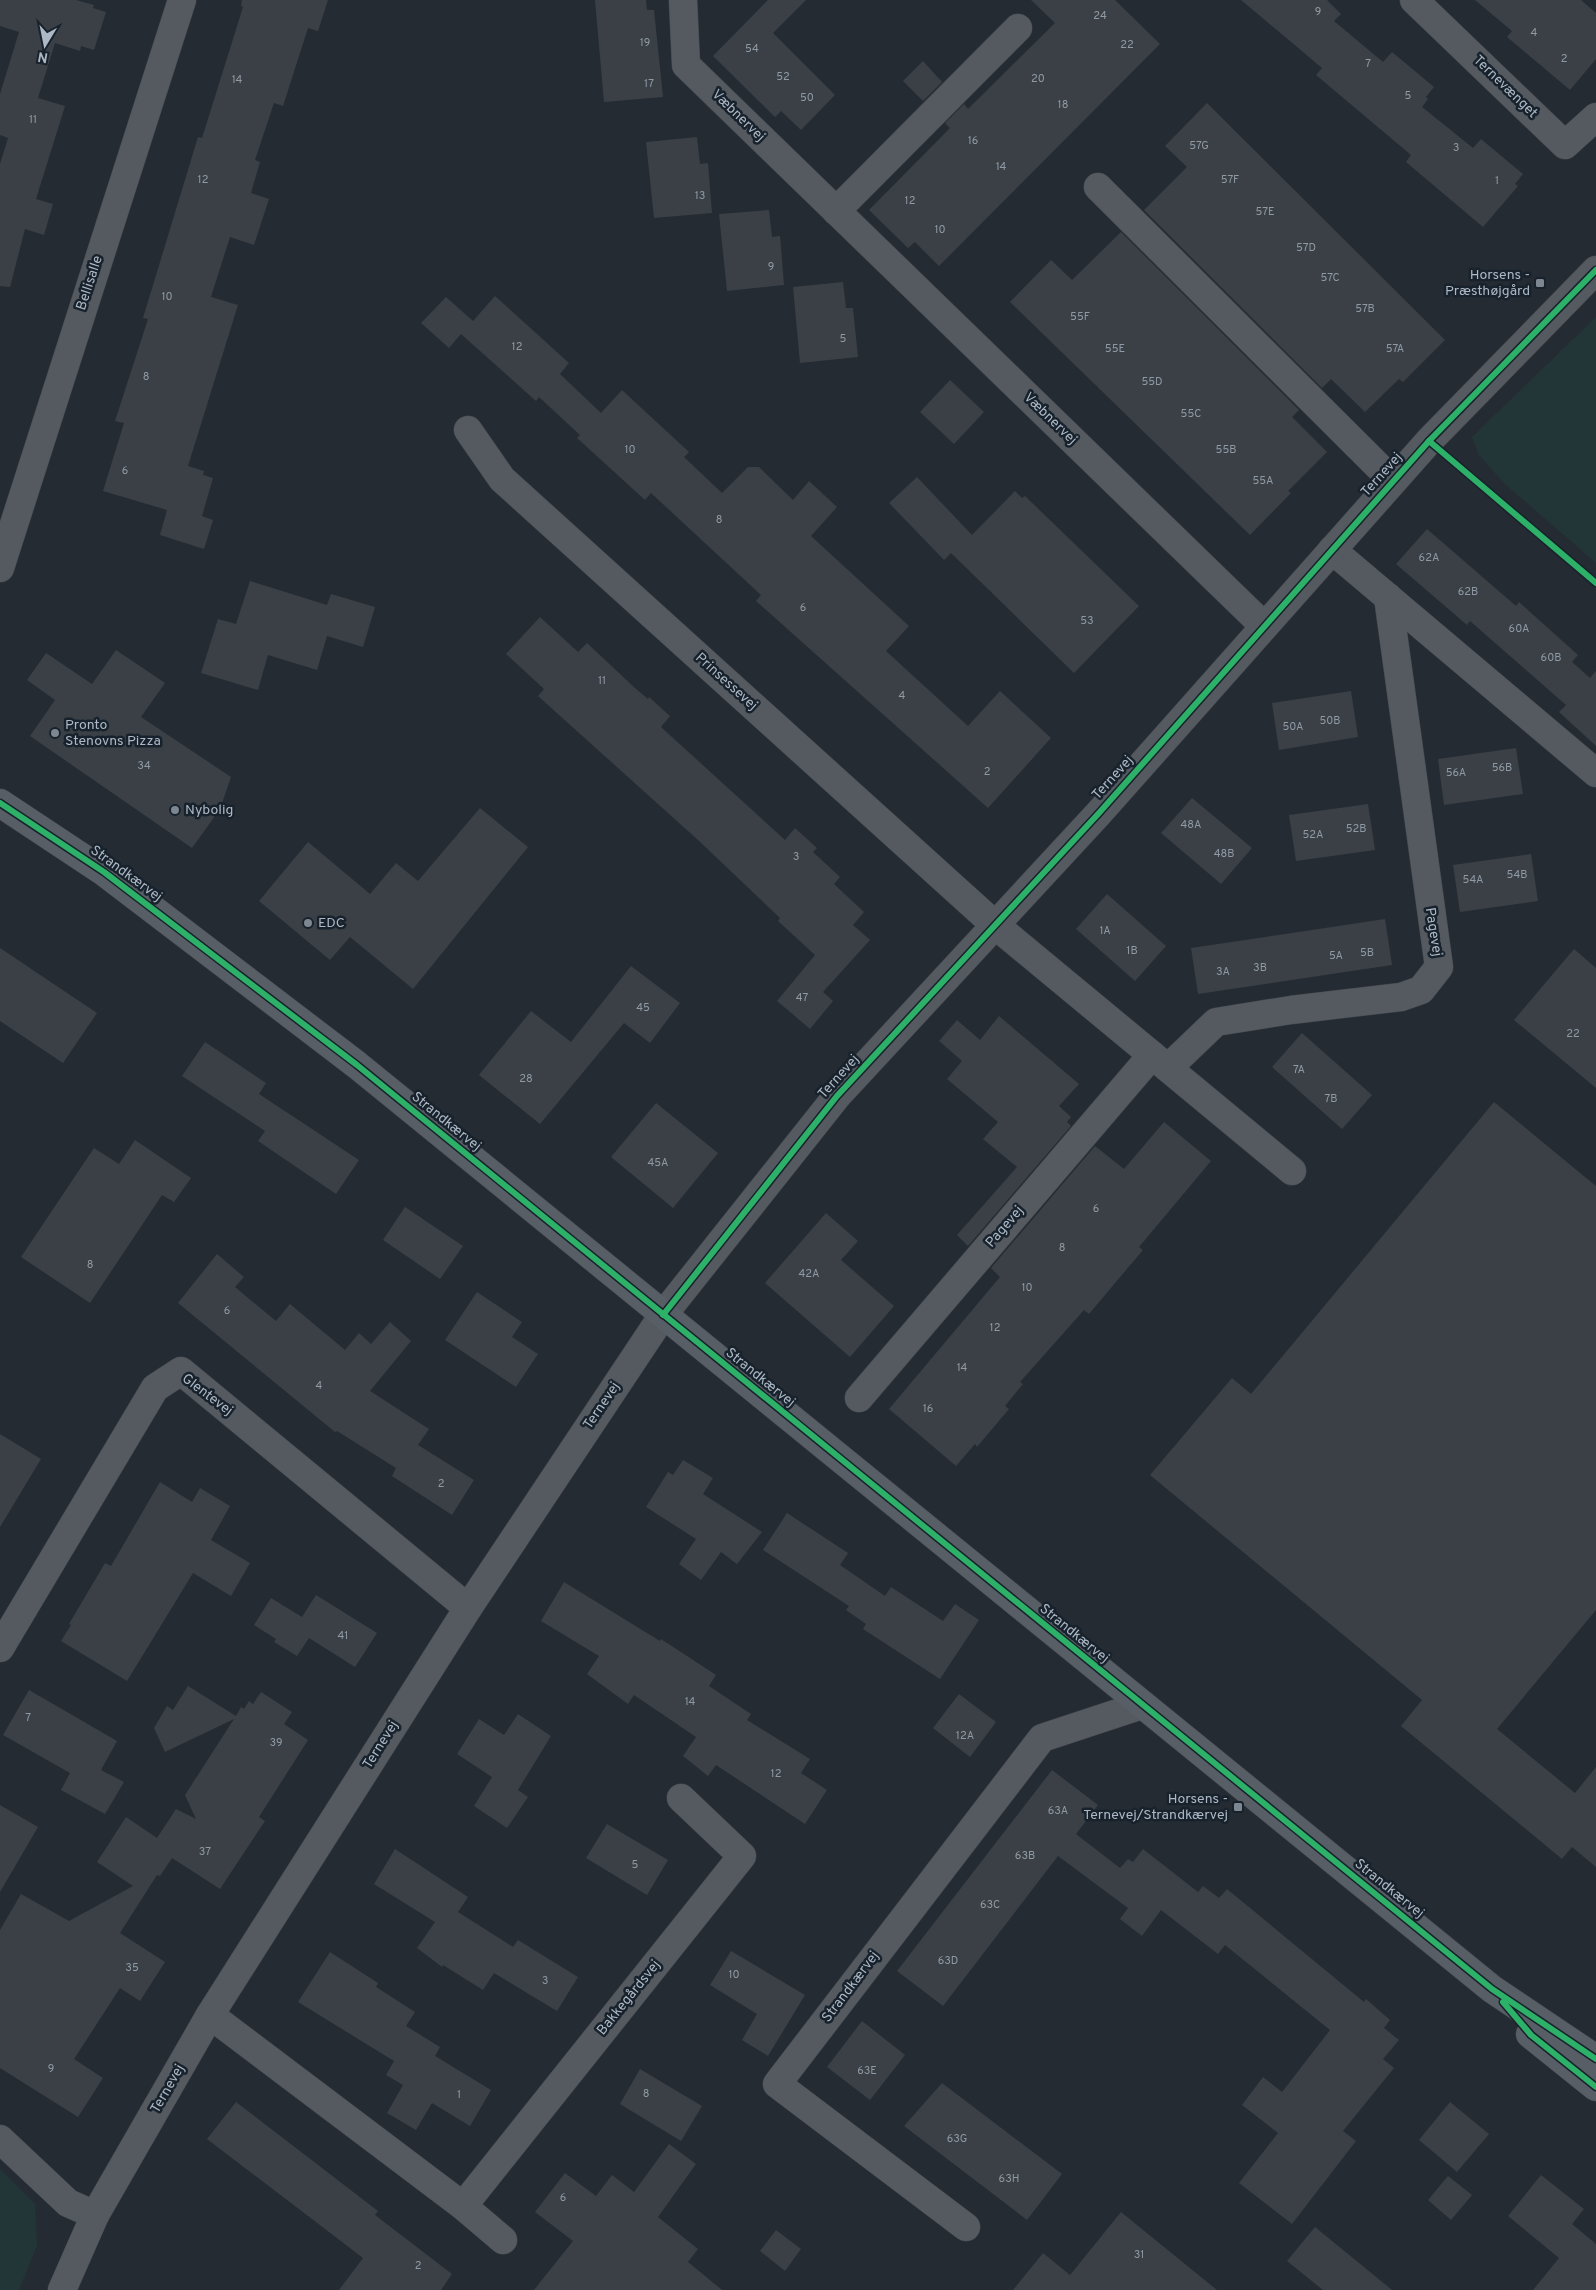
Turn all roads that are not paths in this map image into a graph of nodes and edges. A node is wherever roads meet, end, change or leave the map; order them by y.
1 (182, 0) edge
2 (683, 0) edge
3 (1414, 0) edge
4 (1018, 28) dead end
5 (1596, 118) edge
6 (1098, 187) dead end
7 (836, 212) junction
8 (1596, 270) edge
9 (468, 430) dead end
10 (1393, 481) junction
11 (1332, 550) junction
12 (0, 568) edge
13 (1388, 597) junction
14 (1264, 626) junction
15 (1596, 773) edge
16 (0, 803) edge
17 (995, 925) junction
18 (1160, 1062) junction
19 (1292, 1171) dead end
20 (663, 1315) junction
21 (859, 1398) dead end
22 (468, 1608) junction
23 (0, 1648) edge
24 (1142, 1705) junction
25 (681, 1798) dead end
26 (1492, 1989) junction
27 (210, 2015) junction
28 (1596, 2058) edge
29 (1596, 2087) edge
30 (0, 2139) edge
31 (463, 2206) junction
32 (95, 2215) junction
33 (966, 2227) dead end
34 (503, 2240) dead end
35 (62, 2290) edge

1 - 12 street, Bellisalle
2 - 7 street, Væbnervej
3 - 5 street, Ternevænget
4 - 7 street
6 - 10 street, Ternevej
7 - 14 street, Væbnervej
8 - 10 street, Ternevej
9 - 17 street, Prinsessevej
10 - 11 street, Ternevej
11 - 13 street
11 - 14 street, Ternevej
13 - 15 street
13 - 18 street, Pagevej
14 - 17 street, Ternevej
16 - 20 main road, Strandkærvej
17 - 18 street
17 - 20 street, Ternevej
18 - 19 street
18 - 21 street, Pagevej
20 - 22 street, Ternevej
20 - 24 main road, Strandkærvej
22 - 23 street, Glentevej
22 - 27 street, Ternevej
24 - 26 main road, Strandkærvej
24 - 33 street, Strandkærvej
25 - 31 street, Bakkegårdsvej
26 - 28 main road, Strandkærvej
26 - 29 main road, Strandkærvej
27 - 31 street
27 - 32 street, Ternevej
30 - 32 street
31 - 34 street
32 - 35 street, Ternevej

